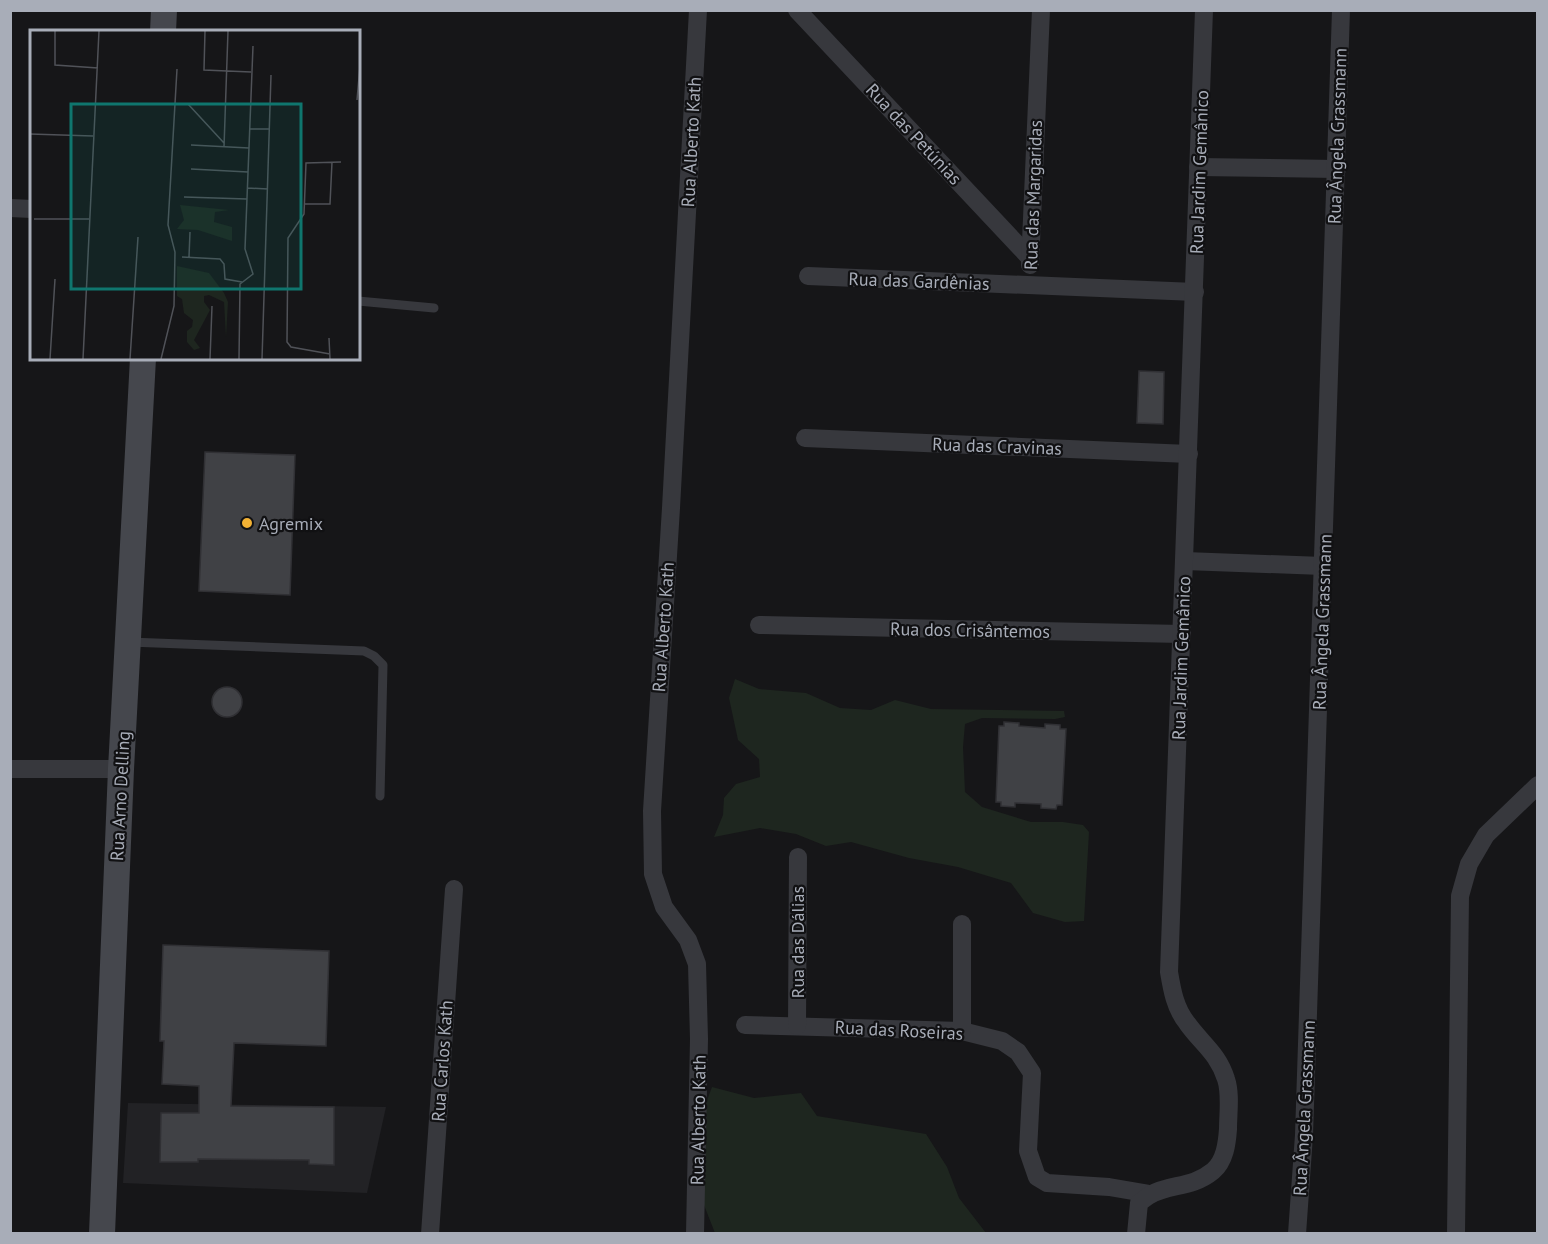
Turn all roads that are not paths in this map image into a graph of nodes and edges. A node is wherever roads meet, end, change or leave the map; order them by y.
1 (164, 10) edge
2 (698, 10) edge
3 (797, 10) edge
4 (1041, 10) edge
5 (1204, 10) edge
6 (1341, 10) edge
7 (163, 30) edge
8 (1198, 167) junction
9 (1337, 169) junction
10 (10, 208) edge
11 (30, 209) edge
12 (1030, 258) junction
13 (808, 276) dead end
14 (1029, 285) junction
15 (1195, 292) junction
16 (360, 302) edge
17 (434, 308) dead end
18 (143, 360) edge
19 (805, 438) dead end
20 (1189, 454) junction
21 (1185, 561) junction
22 (1323, 566) junction
23 (759, 625) dead end
24 (1182, 634) junction
25 (129, 642) junction
26 (10, 769) edge
27 (121, 769) junction
28 (1538, 785) edge
29 (380, 796) dead end
30 (798, 857) dead end
31 (454, 889) dead end
32 (962, 924) dead end
33 (745, 1025) dead end
34 (797, 1026) junction
35 (962, 1031) junction
36 (1150, 1194) junction
37 (102, 1233) edge
38 (429, 1233) edge
39 (695, 1233) edge
40 (1136, 1233) edge
41 (1297, 1233) edge
42 (1456, 1233) edge

1 - 7 street
2 - 39 street, Rua Alberto Kath
3 - 12 street, Rua das Petúnias
4 - 12 street, Rua das Margaridas
5 - 8 street, Rua Jardim Gemânico
6 - 9 street, Rua Ângela Grassmann
8 - 9 street
8 - 15 street, Rua Jardim Gemânico
9 - 22 street, Rua Ângela Grassmann
10 - 11 street
12 - 14 street, Rua das Margaridas
13 - 14 street, Rua das Gardênias
14 - 15 street, Rua das Margaridas
15 - 20 street, Rua Jardim Gemânico
16 - 17 lane
18 - 25 street, Rua Arno Delling
19 - 20 street, Rua das Cravinas
20 - 21 street, Rua Jardim Gemânico
21 - 22 street
21 - 24 street, Rua Jardim Gemânico
22 - 41 street, Rua Ângela Grassmann
23 - 24 street, Rua dos Crisântemos
24 - 36 street, Rua Jardim Gemânico
25 - 27 street, Rua Arno Delling
25 - 29 lane
26 - 27 street
27 - 37 street, Rua Arno Delling
28 - 42 street
30 - 34 street, Rua das Dálias
31 - 38 street, Rua Carlos Kath
32 - 35 street
33 - 34 street, Rua das Roseiras
34 - 35 street, Rua das Roseiras
35 - 36 street, Rua das Roseiras
36 - 40 street

